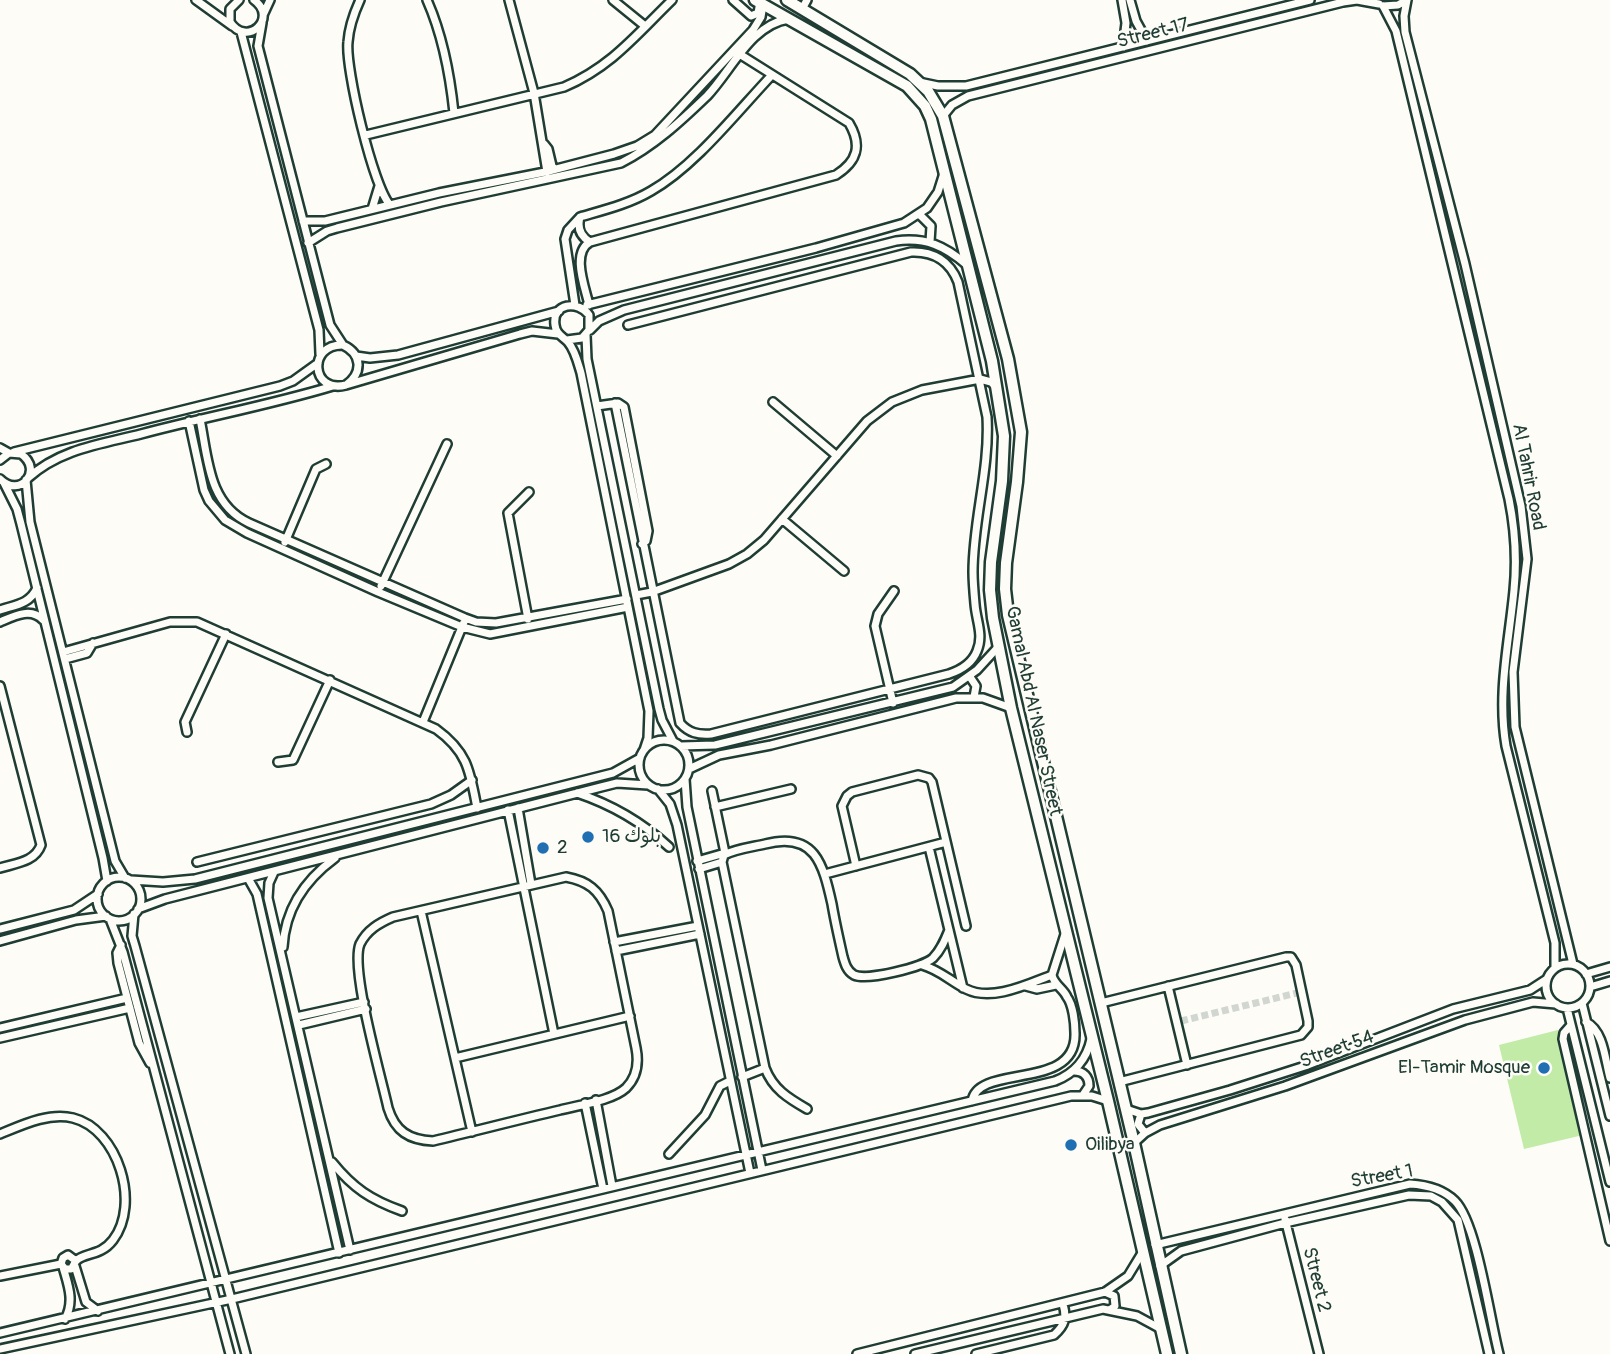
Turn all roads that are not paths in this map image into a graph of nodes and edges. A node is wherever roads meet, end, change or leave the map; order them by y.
1 (196, 0) edge
2 (239, 0) edge
3 (254, 0) edge
4 (270, 0) edge
5 (360, 0) edge
6 (426, 0) edge
7 (509, 0) edge
8 (612, 0) edge
9 (672, 0) edge
10 (733, 0) edge
11 (1122, 0) edge
12 (1130, 0) edge
13 (1310, 0) edge
14 (1407, 0) edge
15 (790, 1) edge
16 (759, 3) edge
17 (1378, 3) edge
18 (804, 5) edge
19 (263, 14) junction
20 (791, 19) junction
21 (262, 23) junction
22 (645, 26) junction
23 (237, 30) junction
24 (755, 33) junction
25 (1147, 41) junction
26 (1123, 47) junction
27 (741, 55) junction
28 (771, 76) junction
29 (919, 82) junction
30 (703, 86) junction
31 (956, 87) junction
32 (534, 93) junction
33 (709, 93) junction
34 (965, 97) junction
35 (454, 113) junction
36 (943, 116) junction
37 (366, 135) junction
38 (554, 172) junction
39 (944, 173) junction
40 (379, 186) junction
41 (390, 205) junction
42 (372, 209) junction
43 (920, 215) junction
44 (580, 217) junction
45 (335, 219) junction
46 (303, 221) junction
47 (337, 228) junction
48 (590, 242) junction
49 (930, 242) junction
50 (309, 243) junction
51 (849, 253) junction
52 (967, 265) junction
53 (853, 267) junction
54 (583, 277) junction
55 (572, 280) junction
56 (669, 299) junction
57 (577, 305) junction
58 (589, 305) junction
59 (559, 311) junction
60 (673, 313) junction
61 (628, 325) dead end
62 (588, 332) junction
63 (558, 334) junction
64 (567, 340) junction
65 (343, 345) junction
66 (356, 356) junction
67 (318, 360) junction
68 (992, 361) junction
69 (980, 379) junction
70 (346, 385) junction
71 (333, 386) junction
72 (998, 388) junction
73 (773, 402) dead end
74 (597, 406) junction
75 (200, 419) junction
76 (189, 421) junction
77 (447, 444) dead end
78 (0, 448) edge
79 (11, 453) junction
80 (837, 456) junction
81 (0, 460) edge
82 (326, 464) dead end
83 (211, 475) junction
84 (200, 478) junction
85 (27, 479) junction
86 (2, 481) edge
87 (529, 492) dead end
88 (782, 519) junction
89 (286, 540) junction
90 (282, 549) junction
91 (844, 571) dead end
92 (383, 583) junction
93 (37, 588) junction
94 (894, 591) dead end
95 (378, 592) junction
96 (652, 592) junction
97 (636, 599) junction
98 (628, 603) junction
99 (0, 610) edge
100 (528, 617) junction
101 (466, 618) junction
102 (0, 622) edge
103 (45, 623) junction
104 (462, 627) junction
105 (529, 627) junction
106 (226, 634) junction
107 (1000, 645) junction
108 (64, 655) junction
109 (970, 677) junction
110 (330, 680) junction
111 (0, 686) edge
112 (890, 689) junction
113 (974, 697) junction
114 (893, 703) junction
115 (1011, 708) junction
116 (423, 722) junction
117 (187, 732) dead end
118 (673, 741) junction
119 (681, 746) junction
120 (642, 754) junction
121 (278, 762) dead end
122 (689, 769) junction
123 (685, 779) junction
124 (472, 780) junction
125 (648, 785) junction
126 (658, 789) junction
127 (791, 789) dead end
128 (712, 792) dead end
129 (576, 793) junction
130 (518, 807) junction
131 (715, 807) junction
132 (477, 808) junction
133 (508, 810) junction
134 (1057, 819) junction
135 (419, 823) junction
136 (1040, 823) junction
137 (421, 833) junction
138 (946, 842) junction
139 (1063, 845) junction
140 (669, 847) dead end
141 (929, 847) junction
142 (1047, 852) junction
143 (725, 853) junction
144 (338, 856) junction
145 (197, 862) dead end
146 (722, 862) junction
147 (698, 865) junction
148 (856, 866) junction
149 (0, 868) edge
150 (274, 872) junction
151 (825, 874) junction
152 (248, 878) junction
153 (128, 879) junction
154 (107, 881) junction
155 (527, 885) junction
156 (956, 885) junction
157 (939, 889) junction
158 (98, 894) junction
159 (421, 911) junction
160 (136, 912) junction
161 (108, 917) junction
162 (966, 926) dead end
163 (0, 929) edge
164 (699, 930) junction
165 (949, 930) junction
166 (1066, 930) junction
167 (0, 941) edge
168 (614, 942) junction
169 (121, 944) junction
170 (616, 951) junction
171 (282, 955) junction
172 (1573, 964) junction
173 (922, 965) junction
174 (1610, 967) edge
175 (1555, 968) junction
176 (1586, 974) junction
177 (1052, 975) junction
178 (1547, 979) junction
179 (1610, 981) edge
180 (1056, 985) junction
181 (1026, 986) junction
182 (1168, 986) junction
183 (1590, 987) junction
184 (963, 988) junction
185 (127, 999) junction
186 (1101, 1003) junction
187 (1582, 1003) junction
188 (1556, 1004) junction
189 (365, 1005) junction
190 (130, 1008) junction
191 (1567, 1008) junction
192 (630, 1016) junction
193 (296, 1017) junction
194 (1586, 1022) junction
195 (299, 1025) junction
196 (1571, 1025) junction
197 (0, 1028) edge
198 (554, 1034) junction
199 (1091, 1035) junction
200 (0, 1038) edge
201 (455, 1058) junction
202 (152, 1065) junction
203 (1186, 1065) junction
204 (765, 1068) junction
205 (1074, 1071) junction
206 (742, 1077) junction
207 (1610, 1078) edge
208 (730, 1081) junction
209 (1119, 1082) junction
210 (1083, 1095) junction
211 (596, 1100) junction
212 (972, 1101) junction
213 (1108, 1101) junction
214 (585, 1103) junction
215 (747, 1104) junction
216 (735, 1106) junction
217 (807, 1109) dead end
218 (1126, 1109) junction
219 (1141, 1114) junction
220 (1610, 1116) edge
221 (472, 1132) junction
222 (1145, 1133) junction
223 (0, 1134) edge
224 (1134, 1143) junction
225 (758, 1151) junction
226 (670, 1154) dead end
227 (746, 1154) junction
228 (329, 1159) junction
229 (762, 1170) junction
230 (750, 1174) junction
231 (1610, 1182) edge
232 (612, 1186) junction
233 (603, 1189) junction
234 (402, 1211) dead end
235 (342, 1212) junction
236 (1283, 1214) junction
237 (330, 1215) junction
238 (1285, 1223) junction
239 (214, 1233) junction
240 (200, 1238) junction
241 (1610, 1241) edge
242 (1155, 1245) junction
243 (350, 1250) junction
244 (339, 1253) junction
245 (1142, 1253) junction
246 (75, 1263) junction
247 (62, 1266) junction
248 (1160, 1266) junction
249 (0, 1276) edge
250 (226, 1280) junction
251 (212, 1283) junction
252 (1105, 1292) junction
253 (232, 1299) junction
254 (218, 1302) junction
255 (1063, 1304) junction
256 (1111, 1310) junction
257 (98, 1311) junction
258 (1066, 1317) junction
259 (65, 1319) junction
260 (997, 1320) junction
261 (1161, 1329) junction
262 (0, 1333) edge
263 (1000, 1334) junction
264 (0, 1349) edge
265 (230, 1354) edge
266 (246, 1354) edge
267 (857, 1354) edge
268 (915, 1354) edge
269 (976, 1354) edge
270 (1167, 1354) edge
271 (1181, 1354) edge
272 (1319, 1354) edge
273 (1489, 1354) edge
274 (1499, 1354) edge

1 - 23 street
2 - 23 street
3 - 19 street
4 - 19 street
5 - 37 street
6 - 35 street
7 - 32 street
8 - 22 street
9 - 22 street
10 - 16 street
11 - 26 street
12 - 25 street
13 - 25 street, Street 17
14 - 17 street, Street 17
14 - 172 street, Al Tahrir Road
15 - 18 main road, Gamal Abd Al Naser Street
16 - 20 main road, Gamal Abd Al Naser Street
16 - 24 street
17 - 34 street, Street 17
17 - 175 street, Al Tahrir Road
18 - 29 main road, Gamal Abd Al Naser Street
19 - 21 street
20 - 24 street
20 - 39 main road, Gamal Abd Al Naser Street
21 - 23 street
21 - 46 street
22 - 32 street
23 - 67 street
24 - 27 street
24 - 30 street
25 - 26 street, Street 17
26 - 31 street, Street 17
27 - 28 street
27 - 33 street
28 - 44 street
28 - 48 street
29 - 31 street, Street 17
29 - 36 main road, Gamal Abd Al Naser Street
30 - 33 street
30 - 38 street
31 - 34 street
32 - 35 street
32 - 38 street
33 - 38 street
34 - 36 street, Street 17
35 - 37 street
36 - 134 main road, Gamal Abd Al Naser Street
37 - 40 street
38 - 41 street
38 - 47 street
39 - 43 street
39 - 52 main road, Gamal Abd Al Naser Street
40 - 41 street
40 - 42 street
41 - 42 street
42 - 45 street
43 - 49 street
43 - 58 street
44 - 48 street
44 - 55 street
45 - 46 street
45 - 47 street
46 - 50 street
47 - 50 street
48 - 54 street
49 - 51 street
49 - 52 street
50 - 65 street
51 - 53 street
51 - 56 street
52 - 68 main road, Gamal Abd Al Naser Street
53 - 60 street
53 - 69 street
54 - 55 street
54 - 58 street
55 - 57 street
56 - 60 street
56 - 62 street
57 - 58 street
57 - 59 street
57 - 62 street
59 - 63 street
59 - 66 street
60 - 61 street
62 - 64 street
62 - 74 street
63 - 64 street
63 - 70 street
64 - 98 street
65 - 66 street
65 - 67 street
66 - 70 street
67 - 71 street
67 - 79 street
68 - 69 street
68 - 72 main road, Gamal Abd Al Naser Street
69 - 72 street
69 - 80 street
69 - 112 street
70 - 71 street
71 - 75 street
72 - 107 main road, Gamal Abd Al Naser Street
73 - 80 street
74 - 96 street
74 - 97 street
75 - 76 street
75 - 83 street
76 - 84 street
76 - 85 street
77 - 92 street
78 - 79 street
79 - 81 street
79 - 85 street
80 - 88 street
82 - 89 street
83 - 84 street
83 - 89 street
84 - 90 street
85 - 86 street
85 - 108 street
86 - 93 street
87 - 100 street
88 - 91 street
88 - 96 street
89 - 90 street
89 - 92 street
90 - 95 street
92 - 95 street
92 - 101 street
93 - 99 street
93 - 103 street
94 - 112 street
95 - 104 street
96 - 97 street
96 - 112 street
97 - 118 street
98 - 100 street
98 - 105 street
98 - 120 street
100 - 101 street
100 - 105 street
101 - 104 street
102 - 103 street
103 - 154 street
104 - 105 street
104 - 116 street
106 - 108 street
106 - 110 street
106 - 117 street
107 - 109 street
107 - 115 main road, Gamal Abd Al Naser Street
108 - 153 street
109 - 113 street
109 - 114 street
110 - 116 street
110 - 121 street
111 - 149 street
112 - 114 street
113 - 115 street
113 - 122 street
114 - 119 street
115 - 136 main road, Gamal Abd Al Naser Street
116 - 124 street
118 - 119 street
118 - 120 street
119 - 122 street
120 - 125 street
120 - 132 street
122 - 123 street
123 - 126 street
123 - 147 street
124 - 132 street
124 - 145 street
125 - 126 street
125 - 129 street
126 - 164 street
127 - 131 street
128 - 131 street
129 - 130 street
129 - 140 street
130 - 133 street
130 - 155 street
131 - 143 street
132 - 135 street
133 - 137 street
133 - 155 street
134 - 136 main road
134 - 139 main road, Gamal Abd Al Naser Street
135 - 137 street
135 - 153 street
136 - 142 main road, Gamal Abd Al Naser Street
137 - 144 street
138 - 141 street
138 - 148 street
138 - 156 street
139 - 142 main road
139 - 186 main road, Gamal Abd Al Naser Street
141 - 148 street
141 - 157 street
142 - 166 main road, Gamal Abd Al Naser Street
143 - 146 street
143 - 147 street
143 - 151 street
144 - 150 street
144 - 171 street
146 - 147 street
146 - 204 street
147 - 206 street
148 - 151 street
150 - 152 street
150 - 171 street
151 - 173 street
152 - 160 street
152 - 237 street
153 - 154 street
153 - 160 street
154 - 158 street
155 - 159 street
155 - 168 street
155 - 198 street
156 - 157 street
156 - 162 street
157 - 165 street
158 - 161 street
158 - 163 street
159 - 189 street
159 - 201 street
160 - 161 street
160 - 239 street
161 - 167 street
161 - 169 street
164 - 168 street
164 - 170 street
164 - 208 street
165 - 173 street
165 - 184 street
166 - 177 street
166 - 199 main road, Gamal Abd Al Naser Street
168 - 170 street
169 - 185 street
169 - 202 street
170 - 192 street
171 - 193 street
172 - 175 street
172 - 176 street
173 - 184 street
174 - 176 street
175 - 178 street
176 - 183 street
177 - 180 street
177 - 181 street
178 - 188 street
178 - 219 street, Street 54
179 - 183 street
180 - 181 street
180 - 212 street
181 - 184 street
182 - 186 street
182 - 203 street
182 - 203 street
183 - 187 street
185 - 190 street
185 - 197 street
186 - 209 main road, Gamal Abd Al Naser Street
187 - 191 street
187 - 194 street
188 - 191 street
188 - 222 street, Street 54
189 - 193 street
189 - 195 street
189 - 221 street
190 - 200 street
190 - 202 street
191 - 196 street
192 - 198 street
192 - 211 street
193 - 195 street
194 - 207 street
194 - 220 street
195 - 228 street
196 - 231 street
196 - 241 street
198 - 201 street
199 - 205 street
199 - 213 main road, Gamal Abd Al Naser Street
201 - 221 street
202 - 240 street
203 - 209 street
204 - 206 street
204 - 217 street
205 - 210 street
205 - 212 street
206 - 215 street
208 - 216 street
208 - 226 street
209 - 218 main road, Gamal Abd Al Naser Street
210 - 213 street
210 - 229 street
211 - 214 street
211 - 232 street
212 - 225 street
213 - 245 main road, Gamal Abd Al Naser Street
214 - 221 street
214 - 233 street
215 - 216 street
215 - 225 street
216 - 227 street
218 - 219 street
218 - 224 main road, Gamal Abd Al Naser Street
219 - 222 street
222 - 224 street, Street 54
223 - 246 street
224 - 242 main road, Gamal Abd Al Naser Street
225 - 227 street
225 - 229 street
227 - 230 street
227 - 232 street
228 - 234 street
228 - 235 street
229 - 230 street
230 - 253 street
232 - 233 street
233 - 243 street
235 - 237 street
235 - 243 street
236 - 238 street, Street 2
236 - 242 street, Street 1
236 - 274 street, Street 1
237 - 244 street
238 - 248 street, Street 1
238 - 272 street, Street 2
238 - 273 street, Street 1
239 - 240 street
239 - 250 street
240 - 251 street
242 - 248 main road, Gamal Abd Al Naser Street
243 - 244 street
244 - 250 street
245 - 252 street
245 - 261 main road, Gamal Abd Al Naser Street
246 - 247 street
246 - 247 street
246 - 257 street
247 - 249 street
247 - 259 street
248 - 271 main road, Gamal Abd Al Naser Street
250 - 251 street
250 - 253 street
251 - 254 street
251 - 257 street
252 - 255 street
252 - 256 street
253 - 254 street
253 - 266 street
254 - 264 street
254 - 265 street
255 - 258 street
255 - 260 street
256 - 258 street
256 - 261 street
257 - 259 street
258 - 263 street
258 - 269 street
259 - 262 street
260 - 263 street
260 - 267 street
261 - 270 main road, Gamal Abd Al Naser Street
263 - 268 street

